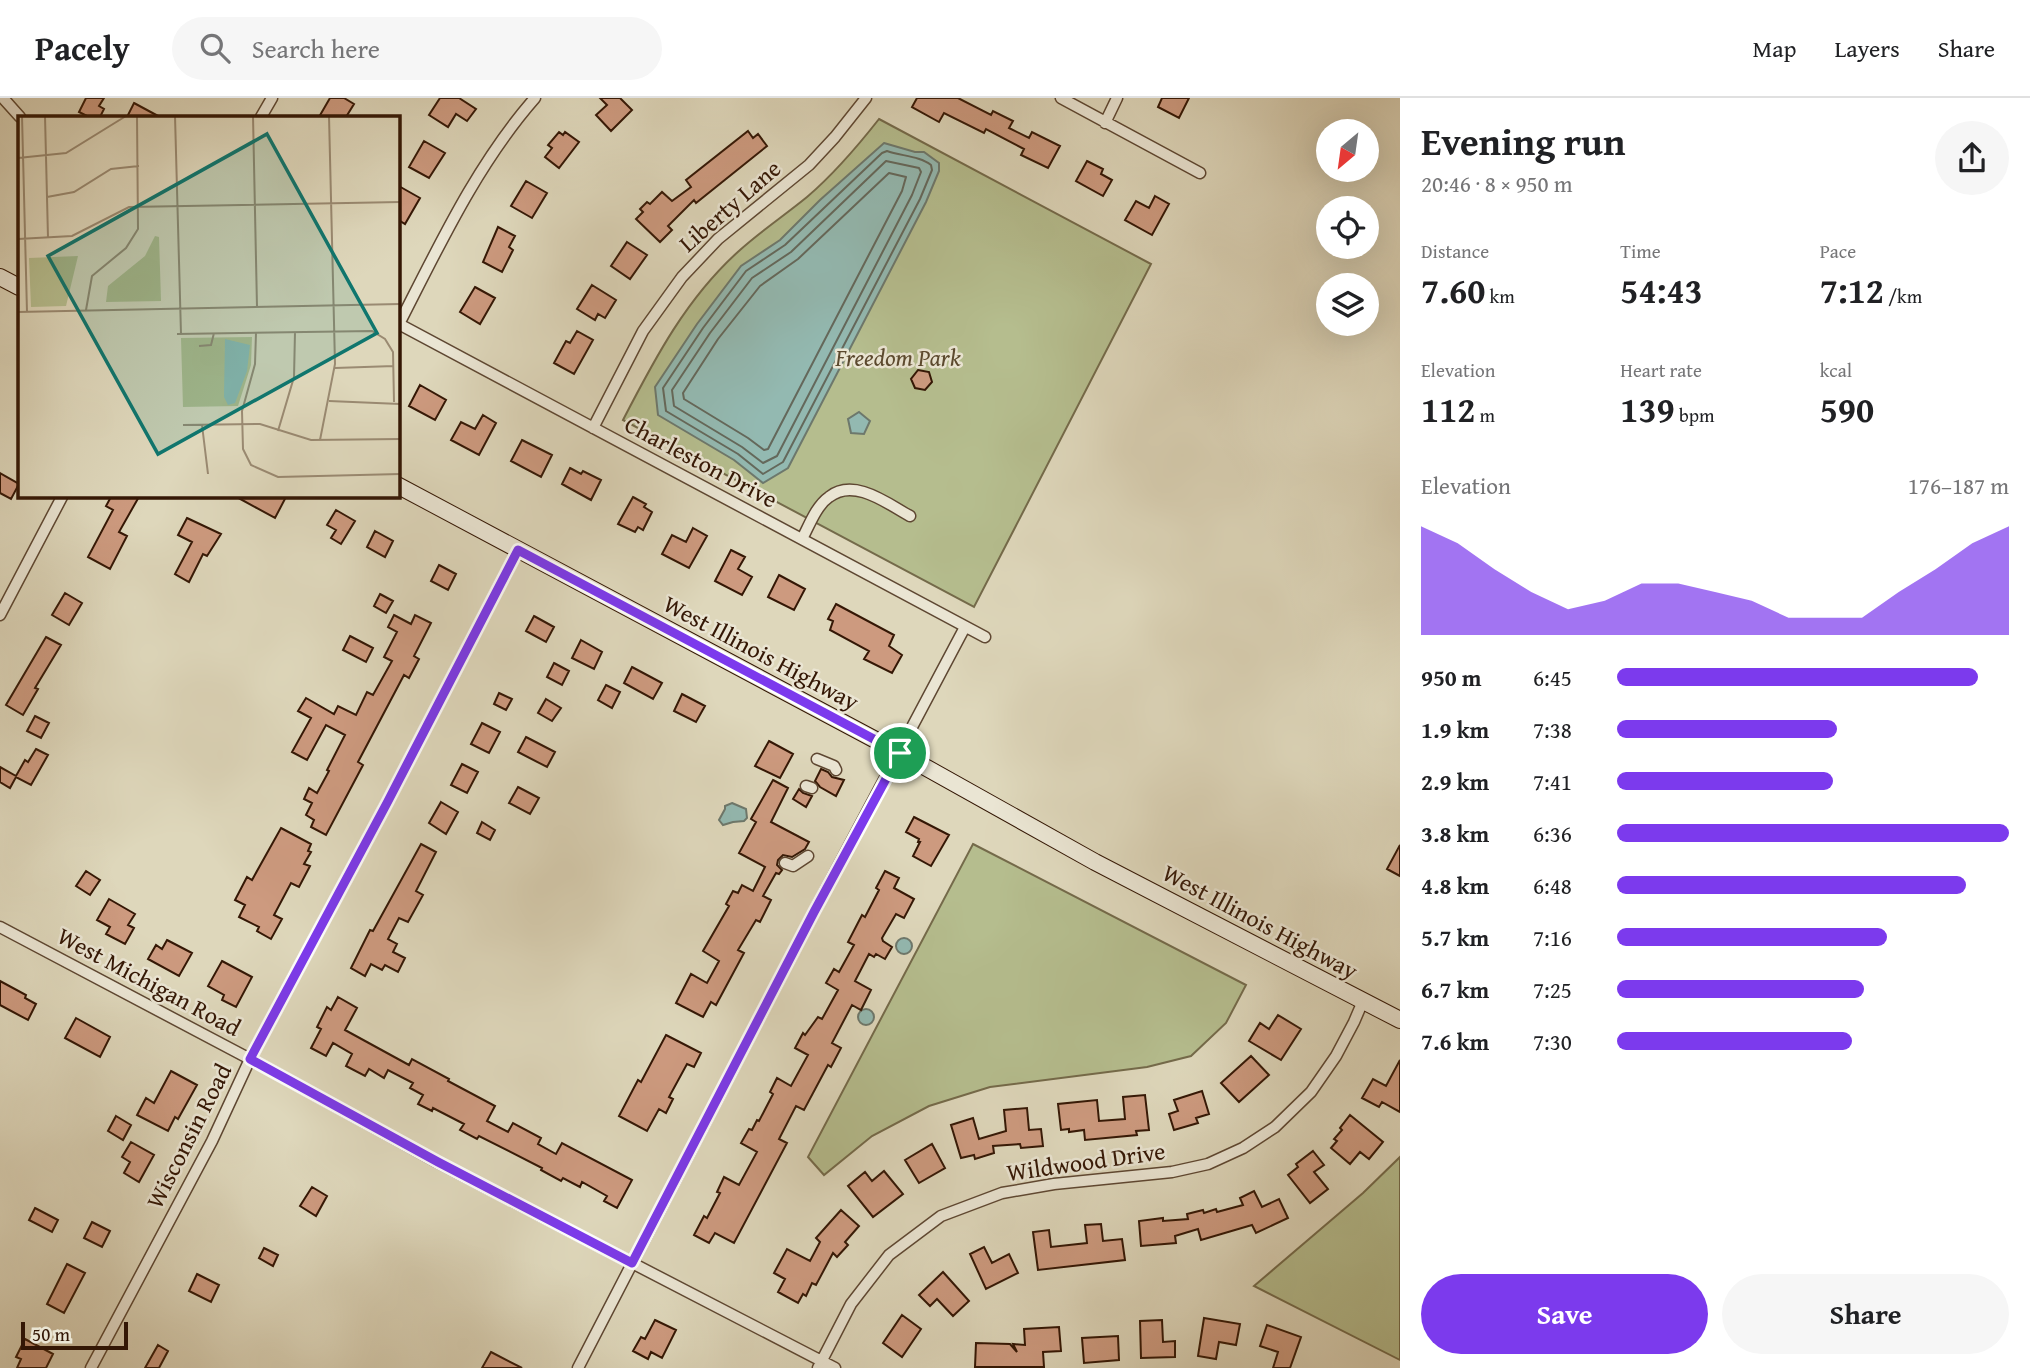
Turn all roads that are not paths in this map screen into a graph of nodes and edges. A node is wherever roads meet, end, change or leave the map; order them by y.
1 (3, 98) edge
2 (272, 98) edge
3 (534, 98) edge
4 (866, 98) edge
5 (1060, 98) edge
6 (1117, 98) edge
7 (19, 116) edge
8 (262, 116) edge
9 (1105, 123) junction
10 (1200, 173) dead end
11 (0, 277) edge
12 (18, 286) edge
13 (399, 321) edge
14 (399, 324) edge
15 (593, 428) junction
16 (399, 486) edge
17 (62, 497) edge
18 (910, 516) dead end
19 (802, 539) junction
20 (518, 550) junction
21 (0, 615) edge
22 (965, 627) junction
23 (985, 637) dead end
24 (900, 753) junction
25 (817, 759) dead end
26 (836, 770) dead end
27 (808, 856) dead end
28 (785, 863) dead end
29 (0, 927) edge
30 (1363, 1002) junction
31 (1400, 1020) edge
32 (250, 1059) junction
33 (632, 1263) junction
34 (819, 1365) edge
35 (90, 1368) edge
36 (578, 1368) edge
37 (835, 1368) edge

1 - 7 street
2 - 8 street
3 - 13 street
4 - 15 street, Liberty Lane
5 - 9 street
6 - 9 street
9 - 10 street
11 - 12 street
14 - 15 street, Charleston Drive
15 - 19 street, Charleston Drive
16 - 20 street, West Illinois Highway
17 - 21 street
18 - 19 street
19 - 22 street, Charleston Drive
20 - 24 street, West Illinois Highway
20 - 32 street, Wisconsin Road
22 - 23 street, Charleston Drive
22 - 24 street
24 - 30 street, West Illinois Highway
24 - 33 street
25 - 26 street
27 - 28 street
29 - 32 street, West Michigan Road
30 - 31 street, West Illinois Highway
30 - 34 street, Wildwood Drive
32 - 33 street, West Michigan Road
32 - 35 street, Wisconsin Road
33 - 34 street, West Michigan Road
33 - 36 street
34 - 37 street, West Michigan Road

